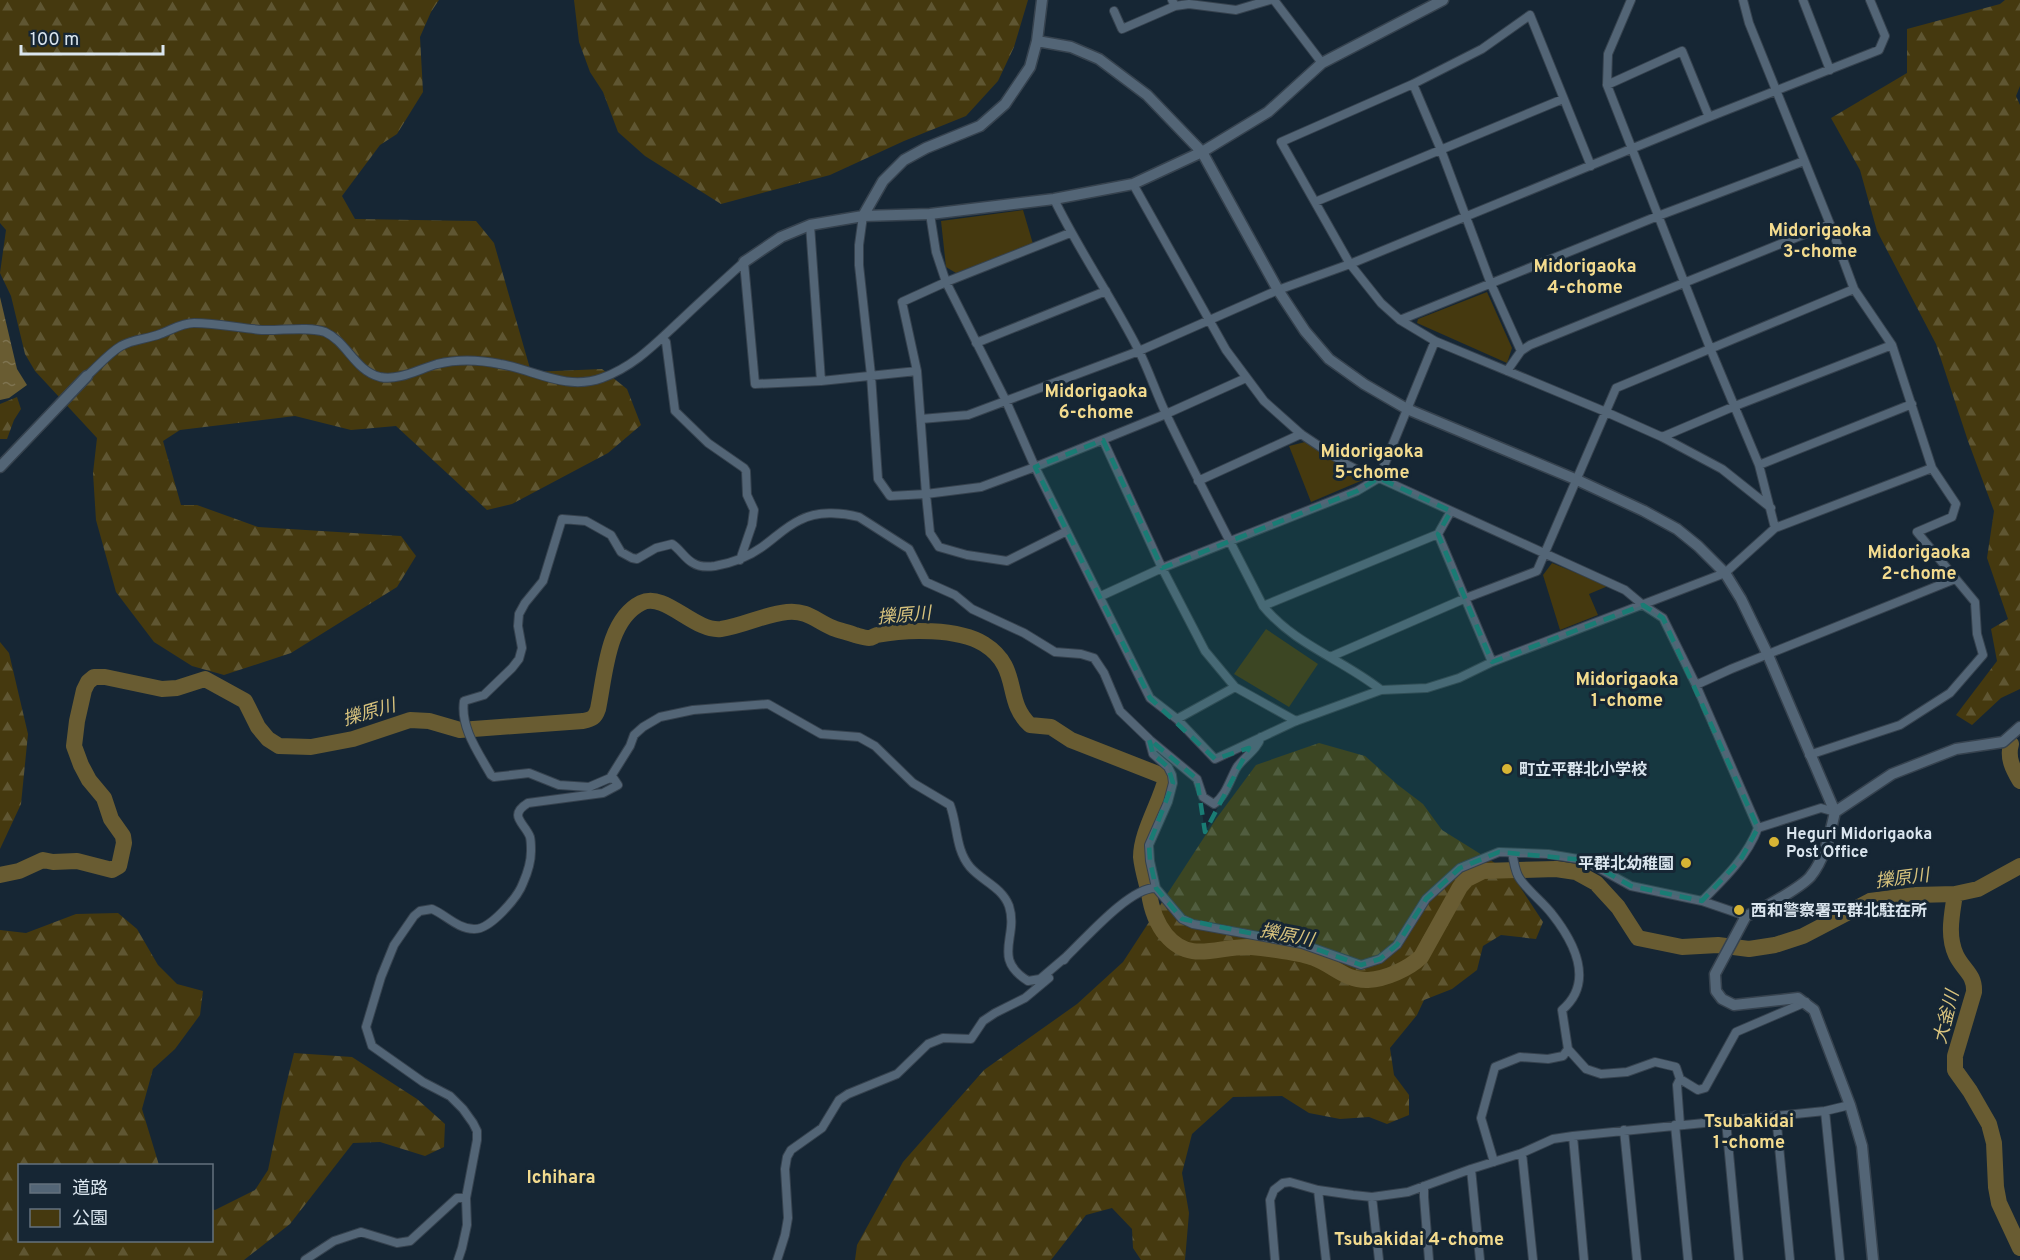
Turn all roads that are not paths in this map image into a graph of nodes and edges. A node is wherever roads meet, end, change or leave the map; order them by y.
1 (1042, 0) edge
2 (1232, 0) edge
3 (1272, 0) edge
4 (1443, 0) edge
5 (1631, 0) edge
6 (1743, 0) edge
7 (1803, 0) edge
8 (1870, 0) edge
9 (1173, 3) edge
10 (1236, 10) junction
11 (1114, 11) dead end
12 (1037, 41) junction
13 (1322, 63) junction
14 (1830, 70) junction
15 (1413, 84) junction
16 (1607, 85) junction
17 (1777, 90) junction
18 (1563, 99) junction
19 (1709, 117) junction
20 (1631, 149) junction
21 (1440, 150) junction
22 (1202, 153) junction
23 (1804, 161) junction
24 (1591, 166) junction
25 (1133, 184) junction
26 (1053, 200) junction
27 (1315, 202) junction
28 (930, 214) junction
29 (863, 216) junction
30 (1659, 216) junction
31 (1466, 217) junction
32 (1830, 224) junction
33 (810, 225) junction
34 (1070, 233) junction
35 (744, 262) junction
36 (1350, 264) junction
37 (945, 282) junction
38 (1686, 283) junction
39 (1491, 284) junction
40 (1854, 289) junction
41 (1278, 290) junction
42 (1106, 291) junction
43 (1210, 320) junction
44 (1400, 320) junction
45 (663, 339) junction
46 (1435, 341) junction
47 (976, 344) junction
48 (1892, 345) junction
49 (1710, 348) junction
50 (1139, 351) junction
51 (1521, 351) junction
52 (917, 371) junction
53 (1507, 371) junction
54 (871, 375) junction
55 (87, 376) joint
56 (1246, 378) junction
57 (821, 381) junction
58 (1006, 401) junction
59 (1912, 404) junction
60 (1735, 406) junction
61 (1407, 409) junction
62 (1606, 412) junction
63 (1166, 414) junction
64 (921, 419) junction
65 (1301, 434) junction
66 (1662, 437) junction
67 (1103, 440) junction
68 (1759, 465) junction
69 (0, 467) edge
70 (1035, 467) junction
71 (1932, 468) junction
72 (1379, 478) junction
73 (1575, 479) junction
74 (1198, 481) junction
75 (926, 494) junction
76 (1771, 508) junction
77 (1451, 511) junction
78 (1775, 528) junction
79 (1067, 531) junction
80 (1438, 534) junction
81 (1230, 542) junction
82 (1544, 552) junction
83 (740, 560) junction
84 (1162, 568) junction
85 (1725, 573) junction
86 (1955, 579) junction
87 (1101, 596) junction
88 (1466, 598) junction
89 (1643, 605) junction
90 (1263, 606) junction
91 (1768, 655) junction
92 (1330, 657) junction
93 (1492, 662) junction
94 (1696, 686) junction
95 (1235, 687) junction
96 (1381, 690) junction
97 (1177, 719) junction
98 (1296, 721) junction
99 (2020, 727) edge
100 (1262, 737) junction
101 (1149, 739) junction
102 (1809, 755) junction
103 (610, 778) junction
104 (1835, 812) junction
105 (1758, 828) junction
106 (1512, 853) junction
107 (1150, 889) junction
108 (1702, 901) junction
109 (1746, 916) junction
110 (1066, 956) junction
111 (1806, 1002) junction
112 (1568, 1049) junction
113 (1680, 1079) junction
114 (1850, 1105) junction
115 (1825, 1111) junction
116 (1776, 1115) junction
117 (1726, 1121) junction
118 (1678, 1125) junction
119 (1624, 1131) junction
120 (1573, 1136) junction
121 (1522, 1154) junction
122 (1494, 1162) junction
123 (1471, 1169) junction
124 (1424, 1186) junction
125 (1318, 1190) junction
126 (1372, 1197) junction
127 (465, 1198) junction
128 (305, 1260) edge
129 (458, 1260) edge
130 (777, 1260) edge
131 (1275, 1260) edge
132 (1326, 1260) edge
133 (1379, 1260) edge
134 (1429, 1260) edge
135 (1480, 1260) edge
136 (1533, 1260) edge
137 (1584, 1260) edge
138 (1637, 1260) edge
139 (1688, 1260) edge
140 (1739, 1260) edge
141 (1790, 1260) edge
142 (1840, 1260) edge
143 (1873, 1260) edge

1 - 12 street
2 - 10 street
3 - 10 street
3 - 13 street
4 - 13 street
5 - 16 street
6 - 17 street
7 - 14 street
8 - 14 street
9 - 10 street
9 - 11 street
12 - 22 street
12 - 29 street
13 - 22 street
14 - 17 street
15 - 18 street
15 - 21 street
15 - 27 street
16 - 19 street
16 - 20 street
17 - 19 street
17 - 23 street
18 - 21 street
18 - 24 street
19 - 20 street
20 - 24 street
20 - 30 street
21 - 27 street
21 - 31 street
22 - 25 street
22 - 41 street
23 - 30 street
23 - 32 street
24 - 31 street
25 - 26 street
25 - 43 street
26 - 28 street
26 - 34 street
27 - 36 street
28 - 29 street
28 - 37 street
29 - 33 street
29 - 54 street
30 - 38 street
30 - 39 street
31 - 36 street
31 - 39 street
32 - 38 street
32 - 40 street
33 - 35 street
33 - 57 street
34 - 37 street
34 - 42 street
35 - 45 street
35 - 57 street
36 - 41 street
36 - 44 street
37 - 47 street
37 - 52 street
38 - 49 street
38 - 51 street
39 - 44 street
39 - 51 street
40 - 48 street
40 - 49 street
41 - 43 street
41 - 61 street
42 - 47 street
42 - 50 street
43 - 50 street
43 - 56 street
44 - 46 street
45 - 55 street
45 - 83 street
46 - 53 street
46 - 61 street
47 - 58 street
48 - 59 street
48 - 60 street
49 - 60 street
49 - 62 street
50 - 58 street
50 - 63 street
51 - 53 street
52 - 54 street
52 - 64 street
53 - 62 street
54 - 57 street
54 - 75 street
55 - 69 street
56 - 63 street
56 - 65 street
58 - 64 street
58 - 70 street
59 - 68 street
59 - 71 street
60 - 66 street
60 - 68 street
61 - 72 street
61 - 73 street
62 - 66 street
62 - 73 street
63 - 67 street
63 - 74 street
64 - 75 street
65 - 72 street
65 - 74 street
66 - 76 street
67 - 70 street
67 - 84 street
68 - 76 street
70 - 75 street
70 - 79 street
71 - 78 street
71 - 86 street
72 - 77 street
72 - 81 street
73 - 82 street
73 - 85 street
74 - 81 street
75 - 79 street
76 - 78 street
77 - 80 street
77 - 82 street
78 - 85 street
79 - 87 street
80 - 88 street
80 - 90 street
81 - 84 street
81 - 90 street
82 - 88 street
82 - 89 street
83 - 101 street
83 - 103 street
84 - 87 street
84 - 95 street
85 - 89 street
85 - 91 street
86 - 91 street
86 - 102 street
87 - 97 street
88 - 92 street
88 - 93 street
89 - 93 street
89 - 94 street
90 - 92 street
91 - 94 street
91 - 102 street
92 - 96 street
93 - 96 street
94 - 105 street
95 - 97 street
95 - 98 street
96 - 98 street
97 - 100 street
98 - 100 street
99 - 104 street
100 - 101 street
101 - 107 street
102 - 104 street
103 - 110 street
103 - 127 street
104 - 105 street
104 - 109 street
105 - 108 street
106 - 107 street
106 - 108 street
106 - 112 street
107 - 110 street
108 - 109 street
109 - 111 street
110 - 130 street
111 - 113 street
111 - 114 street
112 - 113 street
112 - 122 street
113 - 118 street
114 - 115 street
114 - 143 street
115 - 116 street
115 - 142 street
116 - 117 street
116 - 141 street
117 - 118 street
117 - 140 street
118 - 119 street
118 - 139 street
119 - 120 street
119 - 138 street
120 - 121 street
120 - 137 street
121 - 122 street
121 - 136 street
122 - 123 street
123 - 124 street
123 - 135 street
124 - 126 street
124 - 134 street
125 - 126 street
125 - 131 street
125 - 132 street
126 - 133 street
127 - 128 street
127 - 129 street

